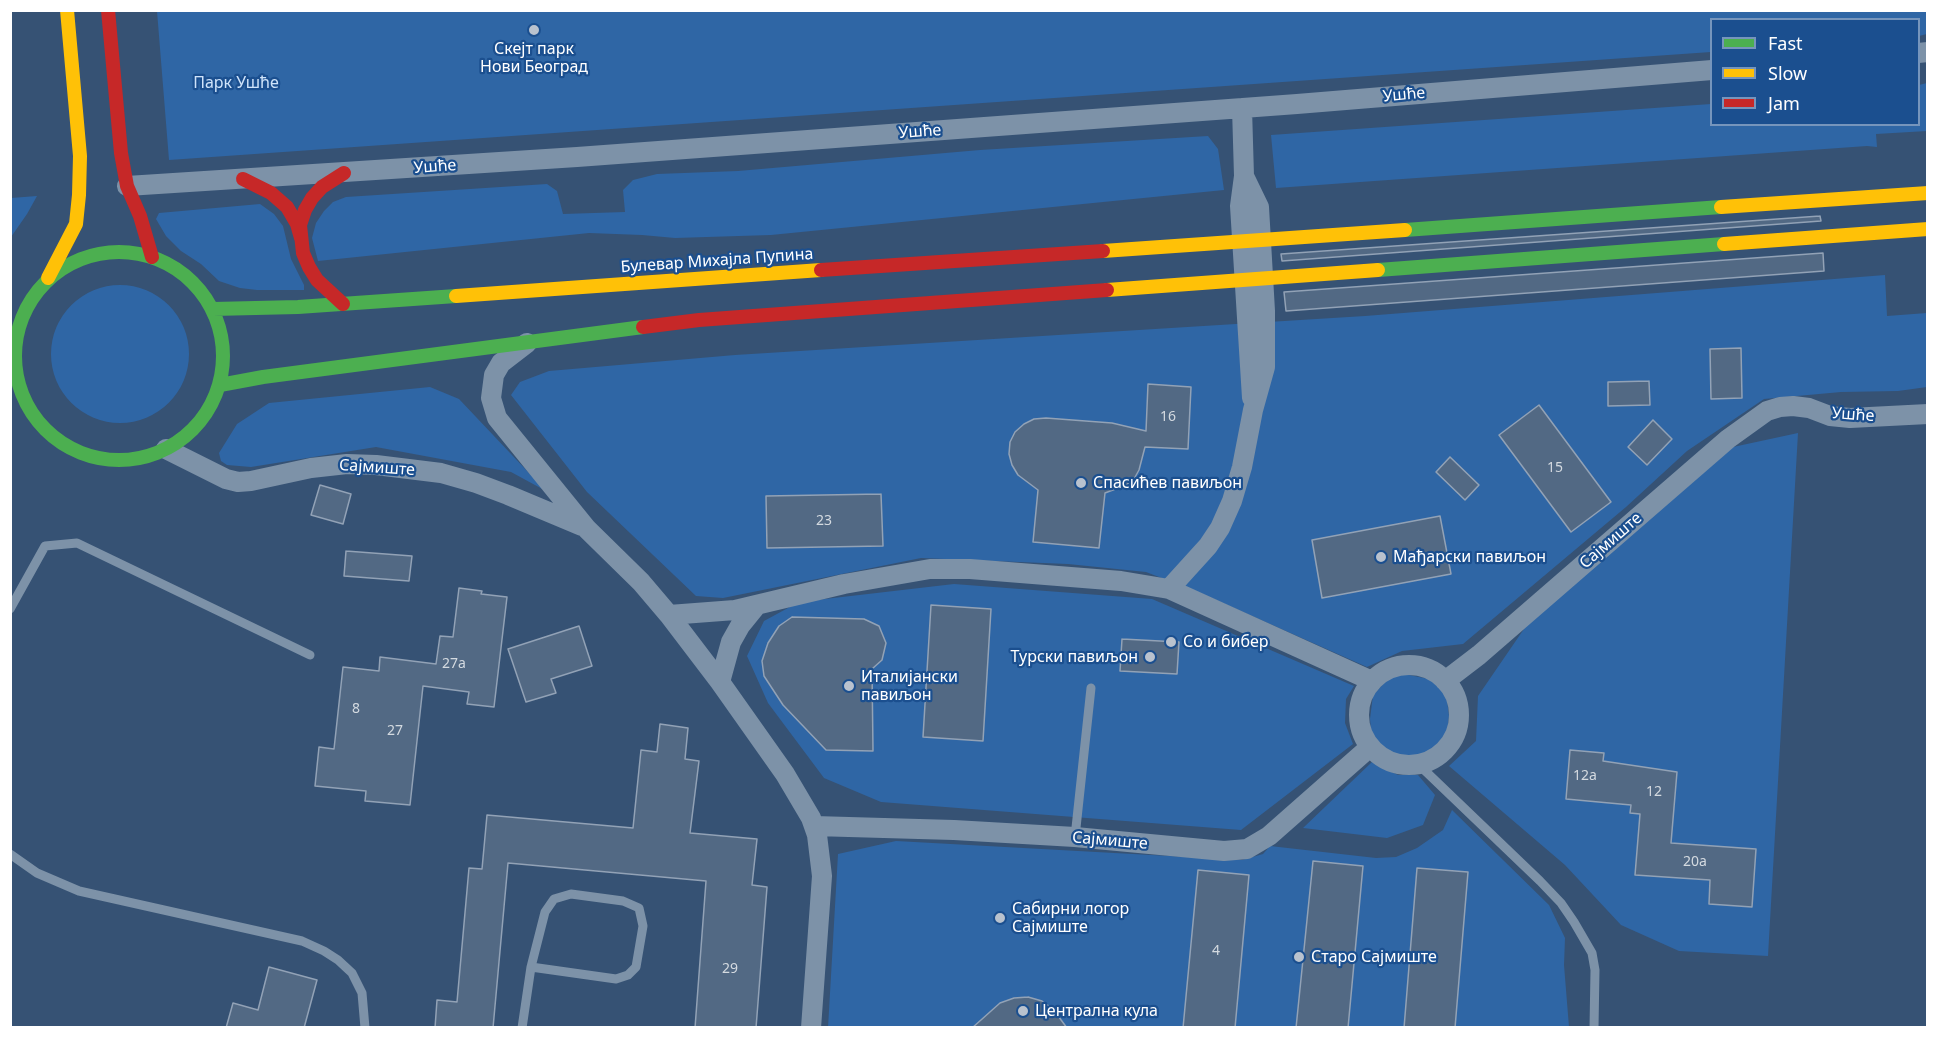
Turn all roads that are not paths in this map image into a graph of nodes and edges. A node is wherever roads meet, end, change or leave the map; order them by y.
1 (67, 10) edge
2 (108, 10) edge
3 (1710, 70) edge
4 (1242, 108) junction
5 (344, 173) junction
6 (243, 179) junction
7 (128, 186) junction
8 (1928, 193) edge
9 (1928, 229) edge
10 (301, 239) junction
11 (152, 257) junction
12 (47, 281) junction
13 (343, 304) junction
14 (213, 309) junction
15 (14, 329) edge
16 (527, 343) junction
17 (220, 385) junction
18 (10, 405) edge
19 (1780, 407) joint
20 (30, 410) junction
21 (1928, 414) edge
22 (166, 449) junction
23 (587, 529) junction
24 (1169, 589) junction
25 (757, 605) junction
26 (10, 609) edge
27 (669, 615) junction
28 (310, 655) dead end
29 (1372, 681) junction
30 (1445, 681) junction
31 (720, 682) junction
32 (1091, 688) dead end
33 (1370, 747) junction
34 (1418, 764) junction
35 (814, 826) junction
36 (1075, 837) junction
37 (10, 854) edge
38 (531, 968) junction
39 (365, 1028) edge
40 (522, 1028) edge
41 (811, 1028) edge
42 (1594, 1028) edge

1 - 12 main road
2 - 7 main road
3 - 4 street, Ушће
4 - 5 street, Ушће
4 - 24 street
5 - 6 street, Ушће
5 - 10 main road
6 - 7 street, Ушће
6 - 10 main road
7 - 11 main road
8 - 13 main road, Булевар Михајла Пупина
9 - 16 main road
10 - 13 main road
11 - 12 main road
11 - 14 main road
12 - 15 main road
13 - 14 main road, Булевар Михајла Пупина
14 - 17 main road
15 - 20 main road
16 - 17 main road
16 - 23 street, Сајмиште
17 - 22 main road
18 - 20 main road
19 - 21 street, Ушће
19 - 30 street, Сајмиште
20 - 22 main road
22 - 23 street, Сајмиште
23 - 27 street, Сајмиште
24 - 25 street
24 - 29 street
25 - 27 street
25 - 31 street
26 - 28 lane
27 - 31 street, Сајмиште
29 - 30 street
29 - 33 street
30 - 34 street
31 - 35 street, Сајмиште
32 - 36 lane
33 - 34 street
33 - 36 street, Сајмиште
34 - 42 lane
35 - 36 street, Сајмиште
35 - 41 street, Сајмиште
37 - 39 lane
38 - 38 lane
38 - 40 lane

